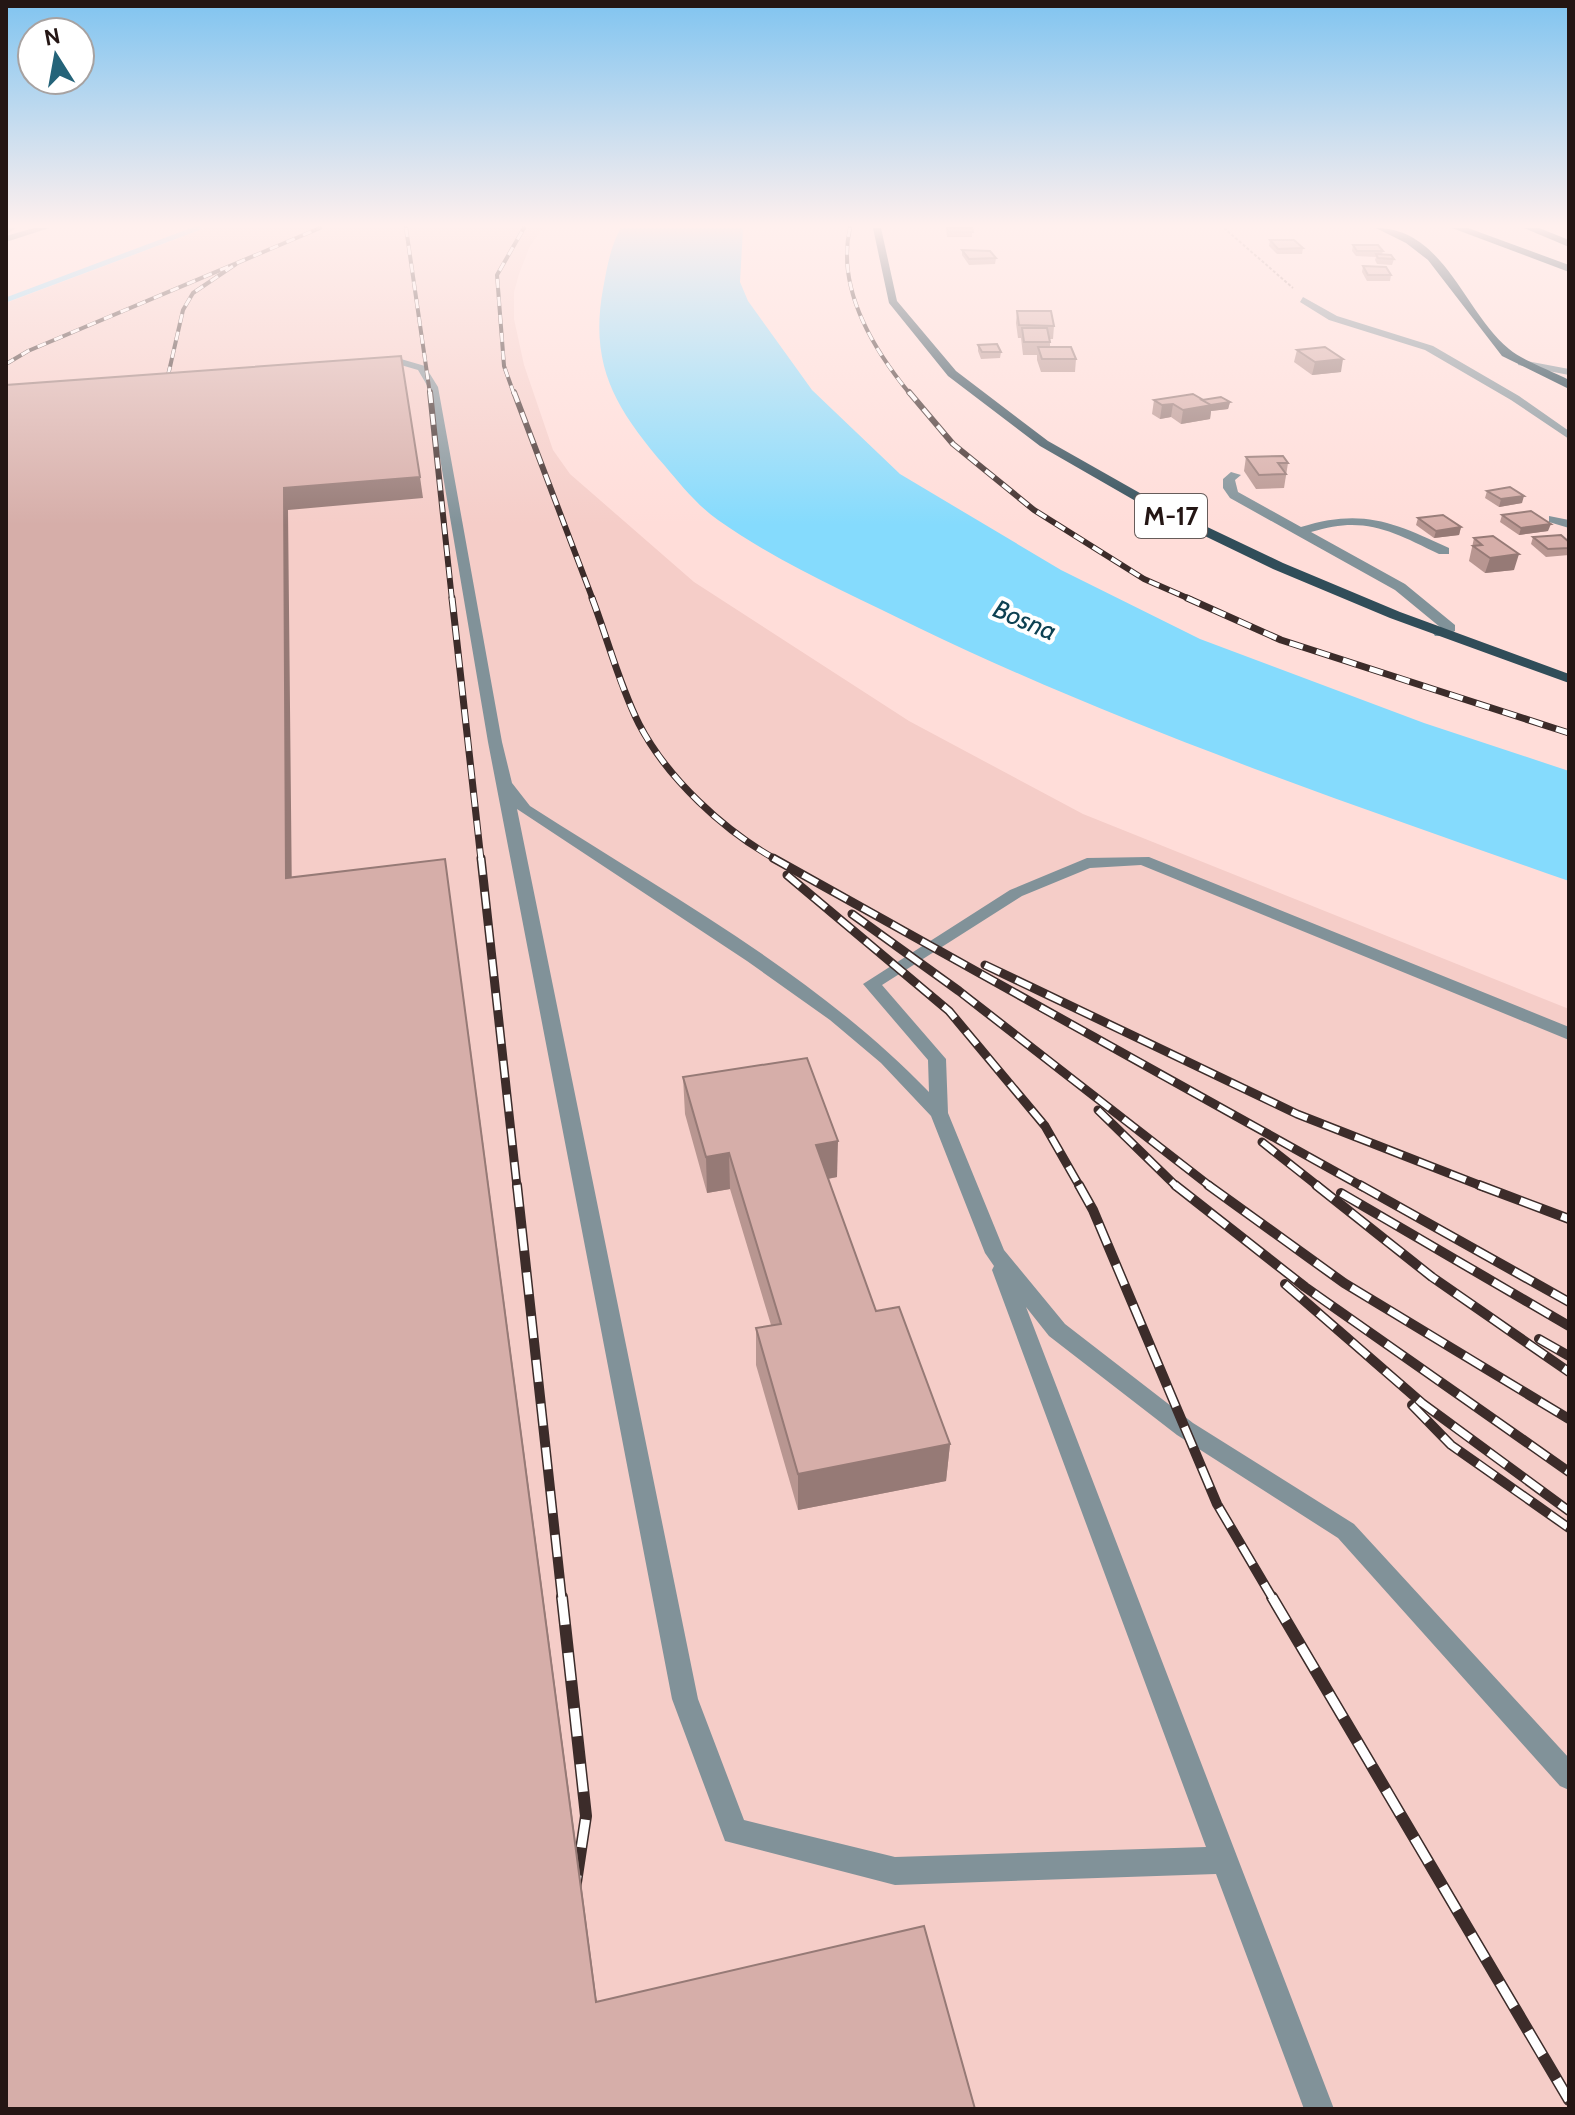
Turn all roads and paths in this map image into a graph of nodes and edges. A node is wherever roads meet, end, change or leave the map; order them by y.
1 (910, 327) edge
2 (1361, 327) edge
3 (1483, 327) edge
4 (365, 360) edge
5 (1521, 363) junction
6 (1569, 372) edge
7 (1569, 385) edge
8 (1569, 436) edge
9 (1235, 475) dead end
10 (1553, 519) dead end
11 (1569, 524) edge
12 (1299, 532) junction
13 (1444, 551) dead end
14 (1440, 633) junction
15 (1569, 679) edge
16 (505, 784) junction
17 (1569, 1034) edge
18 (939, 1113) junction
19 (995, 1253) junction
20 (1569, 1777) edge
21 (1227, 1860) junction
22 (1319, 2109) edge

1 - 14 main road, M-17
2 - 8 street
3 - 5 highway
4 - 16 lane
5 - 6 lane
5 - 7 highway
9 - 12 street
10 - 11 street
12 - 13 street
12 - 14 street
14 - 15 main road, M-17
16 - 18 lane
16 - 21 lane
17 - 18 lane
18 - 19 lane
19 - 20 lane
19 - 21 lane
21 - 22 lane

